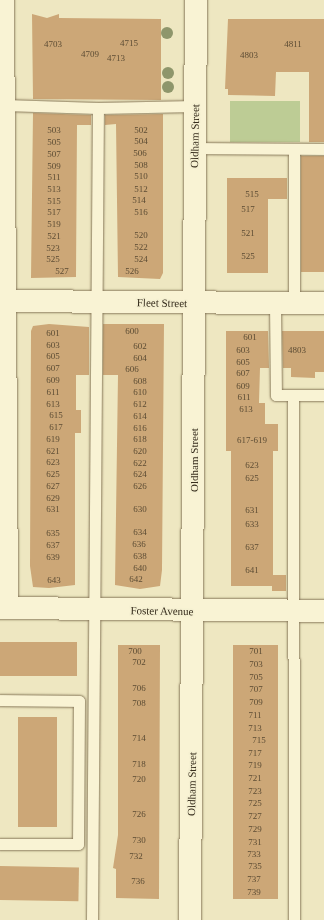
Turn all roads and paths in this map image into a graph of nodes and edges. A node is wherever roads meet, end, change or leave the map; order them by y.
1 (3, 0) edge
2 (196, 0) edge
3 (2, 81) edge
4 (4, 105) junction
5 (196, 106) junction
6 (98, 108) junction
7 (195, 148) junction
8 (294, 149) junction
9 (324, 149) edge
10 (3, 301) edge
11 (324, 302) edge
12 (95, 303) junction
13 (284, 303) junction
14 (194, 304) junction
15 (293, 395) junction
16 (324, 396) edge
17 (3, 608) edge
18 (95, 610) junction
19 (294, 611) junction
20 (324, 611) edge
21 (194, 612) junction
22 (0, 700) edge
23 (0, 844) edge
24 (92, 920) edge
25 (190, 920) edge
26 (294, 920) edge

1 - 3 street
2 - 5 street, Oldham Street
3 - 4 street
4 - 6 lane
4 - 10 street
5 - 6 lane
5 - 7 street, Oldham Street
6 - 12 lane
7 - 8 lane
7 - 14 street, Oldham Street
8 - 9 lane
8 - 13 lane
10 - 12 street, Fleet Street
10 - 17 street
11 - 13 street, Fleet Street
12 - 14 street, Fleet Street
12 - 18 lane
13 - 14 street, Fleet Street
13 - 15 lane
14 - 21 street, Oldham Street
15 - 16 lane
15 - 19 lane
17 - 18 street, Foster Avenue
18 - 21 street, Foster Avenue
18 - 24 lane
19 - 20 street, Foster Avenue
19 - 21 street, Foster Avenue
19 - 26 lane
21 - 25 street, Oldham Street
22 - 23 lane

